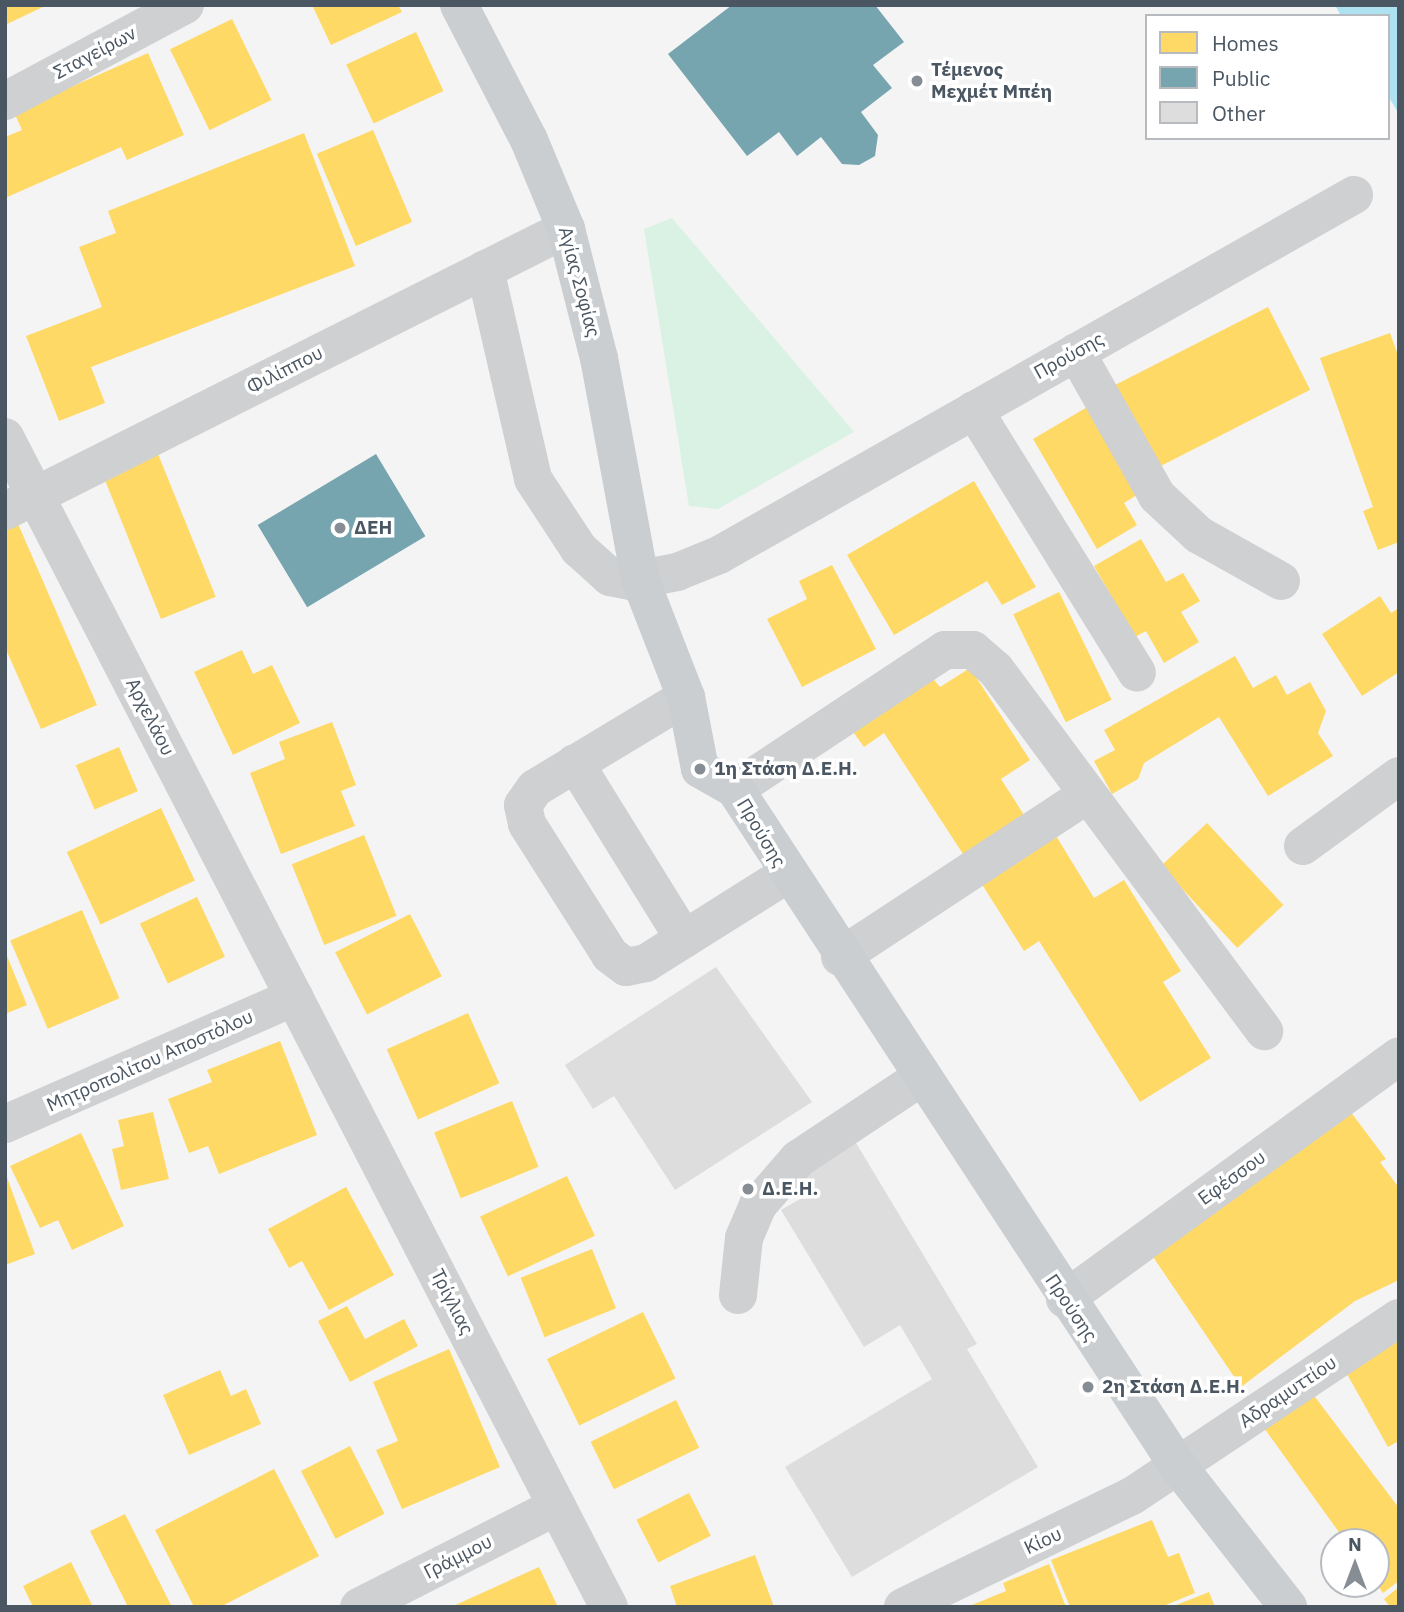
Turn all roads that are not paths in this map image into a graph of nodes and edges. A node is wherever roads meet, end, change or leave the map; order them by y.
1 (185, 5) edge
2 (459, 5) edge
3 (5, 101) edge
4 (1354, 195) dead end
5 (566, 229) junction
6 (485, 269) junction
7 (1076, 352) junction
8 (974, 410) junction
9 (5, 438) edge
10 (20, 503) edge
11 (640, 579) junction
12 (1281, 582) dead end
13 (1137, 673) dead end
14 (685, 697) junction
15 (575, 763) junction
16 (1397, 781) edge
17 (735, 789) junction
18 (1087, 795) junction
19 (1303, 846) dead end
20 (786, 875) junction
21 (684, 939) junction
22 (839, 957) junction
23 (294, 997) junction
24 (1264, 1031) dead end
25 (1399, 1056) edge
26 (919, 1078) junction
27 (5, 1124) edge
28 (738, 1295) dead end
29 (1065, 1299) junction
30 (1399, 1318) edge
31 (1178, 1466) junction
32 (557, 1506) junction
33 (359, 1607) edge
34 (609, 1607) edge
35 (903, 1607) edge
36 (1288, 1607) edge

1 - 3 street, Σταγείρων
2 - 5 main road, Αγίας Σοφίας
4 - 7 street, Προύσης
5 - 6 street, Φιλίππου
5 - 11 main road, Αγίας Σοφίας
6 - 10 street, Φιλίππου
6 - 11 street
7 - 8 street, Προύσης
7 - 12 street
8 - 11 street, Προύσης
8 - 13 street
9 - 10 street, Αρχελάου
10 - 23 street, Αρχελάου
11 - 14 main road, Προύσης
14 - 15 street
14 - 17 main road, Προύσης
15 - 21 street
15 - 21 street
16 - 19 street
17 - 18 street
17 - 20 main road, Προύσης
18 - 22 street
18 - 24 street
20 - 21 street
20 - 22 main road, Προύσης
22 - 26 main road, Προύσης
23 - 27 street, Μητροπολίτου Αποστόλου
23 - 32 street, Τρίγλιας
25 - 29 street, Εφέσσου
26 - 28 street
26 - 29 main road, Προύσης
29 - 31 main road, Προύσης
30 - 31 street, Αδραμυττίου
31 - 35 street, Κίου
31 - 36 main road, Προύσης
32 - 33 street, Γράμμου
32 - 34 street, Τρίγλιας

